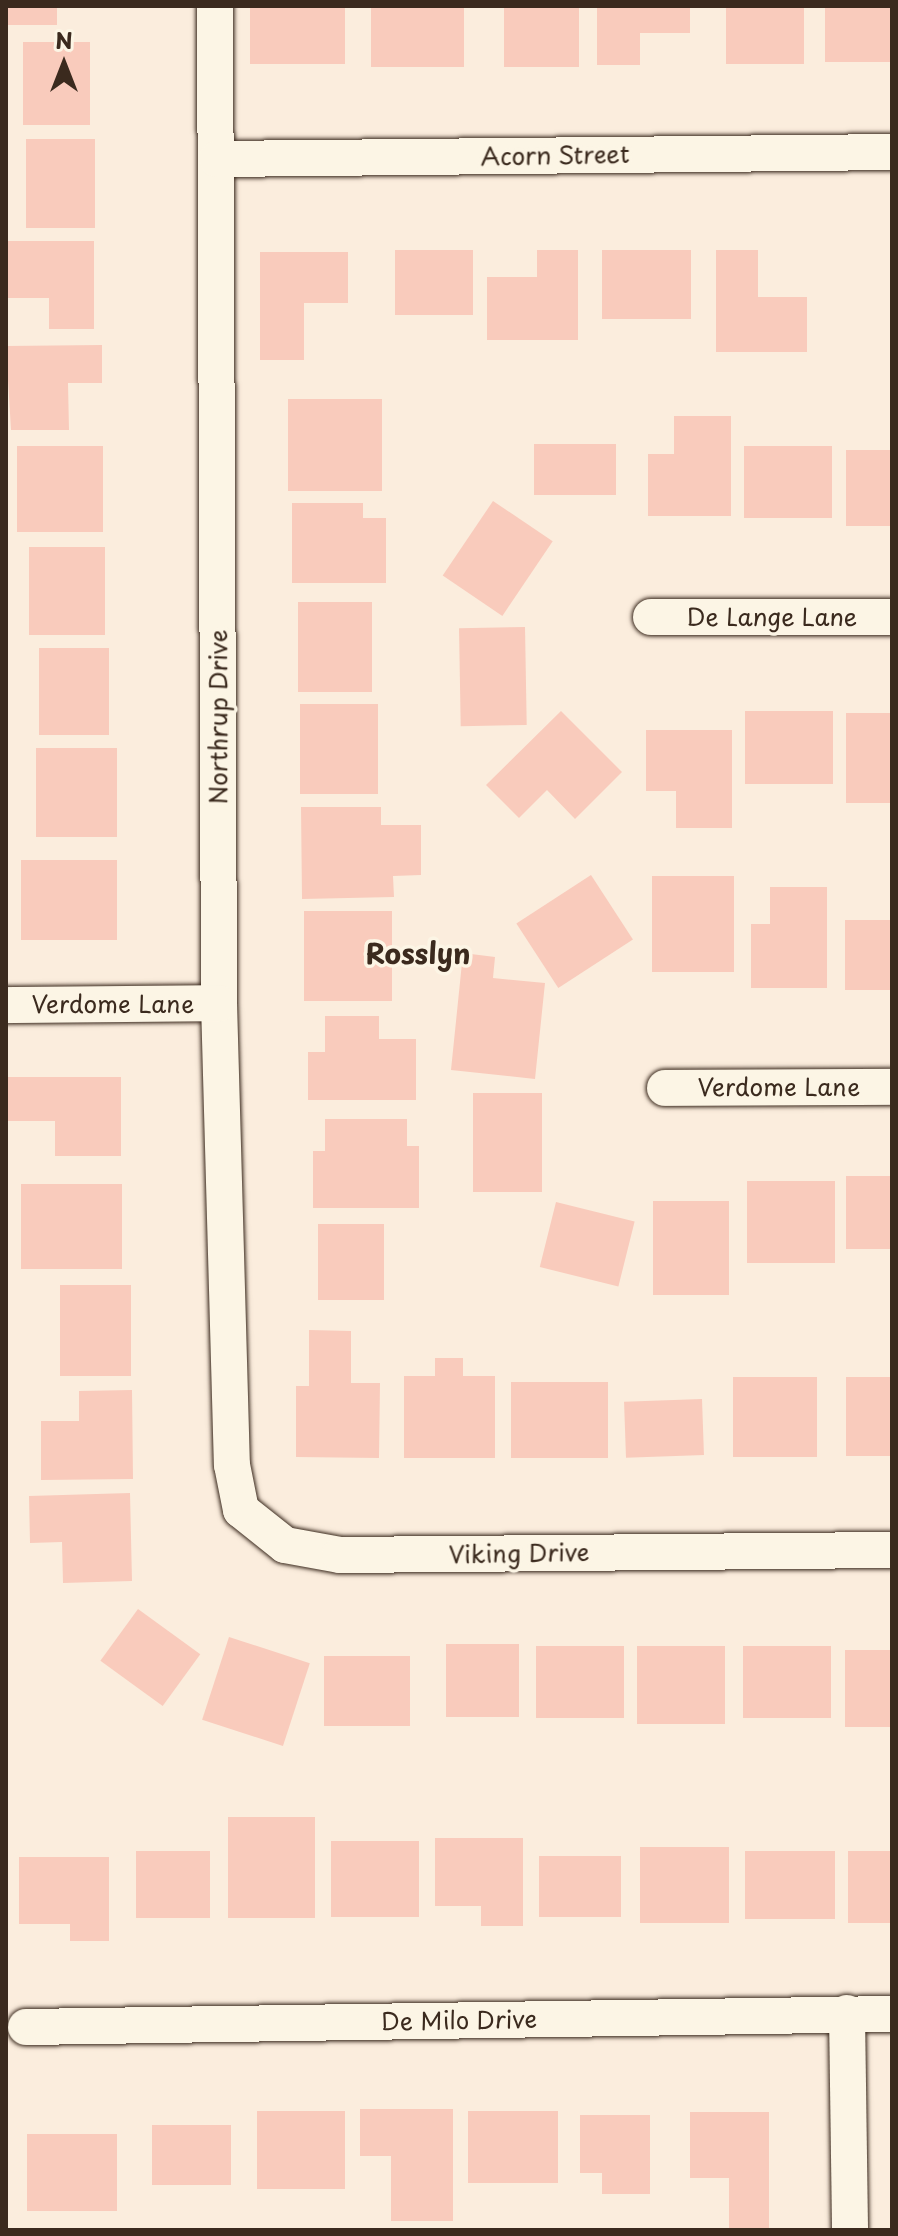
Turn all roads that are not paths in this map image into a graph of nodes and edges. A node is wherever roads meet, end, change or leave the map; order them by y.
1 (215, 6) edge
2 (892, 152) edge
3 (217, 159) junction
4 (651, 617) dead end
5 (892, 617) edge
6 (219, 1003) junction
7 (6, 1005) edge
8 (892, 1087) edge
9 (665, 1088) dead end
10 (231, 1429) joint
11 (892, 1550) edge
12 (847, 2013) junction
13 (892, 2014) edge
14 (26, 2027) dead end
15 (850, 2230) edge

1 - 3 street, Northrup Drive
2 - 3 street, Acorn Street
3 - 6 street, Northrup Drive
4 - 5 street, De Lange Lane
6 - 7 street, Verdome Lane
6 - 10 street, Northrup Drive
8 - 9 street, Verdome Lane
10 - 11 street, Viking Drive
12 - 13 street, De Milo Drive
12 - 14 street, De Milo Drive
12 - 15 street

